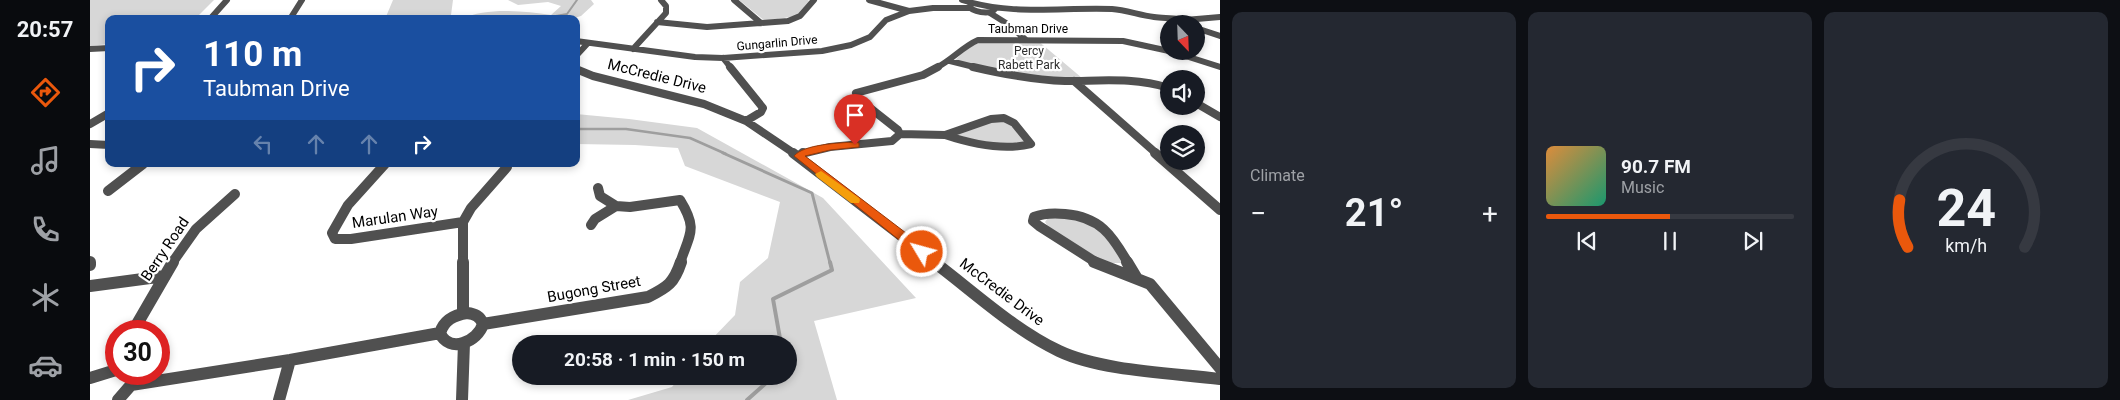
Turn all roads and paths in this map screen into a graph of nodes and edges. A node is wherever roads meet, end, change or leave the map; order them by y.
1 (228, 0) edge
2 (302, 0) edge
3 (660, 0) edge
4 (734, 0) edge
5 (814, 0) edge
6 (868, 0) edge
7 (962, 0) edge
8 (972, 6) junction
9 (992, 10) junction
10 (909, 11) junction
11 (214, 15) edge
12 (293, 15) edge
13 (1160, 17) edge
14 (1220, 17) edge
15 (1205, 19) edge
16 (658, 22) junction
17 (761, 23) junction
18 (1205, 31) edge
19 (1220, 36) edge
20 (1024, 39) junction
21 (580, 42) edge
22 (588, 43) junction
23 (105, 48) edge
24 (90, 49) edge
25 (633, 49) junction
26 (1160, 49) edge
27 (580, 52) edge
28 (723, 58) junction
29 (1198, 60) edge
30 (950, 61) junction
31 (1220, 67) edge
32 (580, 71) edge
33 (1074, 81) junction
34 (1160, 86) edge
35 (1205, 108) edge
36 (105, 115) edge
37 (1220, 117) edge
38 (746, 121) junction
39 (90, 124) edge
40 (900, 134) junction
41 (945, 135) junction
42 (90, 144) edge
43 (105, 145) edge
44 (799, 156) junction
45 (139, 167) edge
46 (382, 167) edge
47 (506, 167) edge
48 (598, 188) dead end
49 (108, 191) dead end
50 (234, 194) dead end
51 (616, 206) junction
52 (1220, 210) edge
53 (463, 222) junction
54 (591, 225) dead end
55 (90, 261) edge
56 (90, 265) edge
57 (164, 276) junction
58 (1136, 277) junction
59 (90, 286) edge
60 (462, 313) junction
61 (139, 320) edge
62 (483, 324) junction
63 (440, 333) junction
64 (464, 343) junction
65 (290, 360) junction
66 (1220, 368) edge
67 (105, 371) edge
68 (170, 374) edge
69 (90, 378) edge
70 (1220, 379) edge
71 (127, 385) edge
72 (118, 400) edge
73 (279, 400) edge
74 (462, 400) edge

1 - 11 street
2 - 12 street
3 - 16 street
4 - 17 street
5 - 17 street
6 - 10 street
7 - 8 street
8 - 9 street
8 - 10 street, Gungarlin Drive
9 - 13 street
9 - 20 street
10 - 28 street, Gungarlin Drive
14 - 15 street
16 - 17 street
16 - 25 street
18 - 19 street
20 - 26 street, Taubman Drive
20 - 30 street, Taubman Drive
21 - 22 street, Gungarlin Drive
22 - 25 street, Gungarlin Drive
22 - 27 street
23 - 24 street
25 - 28 street, Gungarlin Drive
28 - 38 street
29 - 31 street, Taubman Drive
30 - 33 street
30 - 40 street, Taubman Drive
32 - 38 street, McCredie Drive
33 - 34 street
33 - 52 street
35 - 37 street
36 - 39 street
38 - 44 street, McCredie Drive
40 - 41 street
40 - 44 street
41 - 41 street
42 - 43 street
44 - 70 street, McCredie Drive
45 - 49 street
46 - 53 street, Marulan Way
47 - 53 street
48 - 51 street
50 - 57 street, Berry Road
51 - 54 street
51 - 62 street, Bugong Street
53 - 60 street
55 - 56 street
57 - 59 street
57 - 61 street, Berry Road
58 - 58 street
58 - 66 street
60 - 62 street
60 - 63 street
62 - 64 street
63 - 64 street
63 - 65 street
64 - 74 street
65 - 68 street
65 - 73 street
67 - 69 street
71 - 72 street

